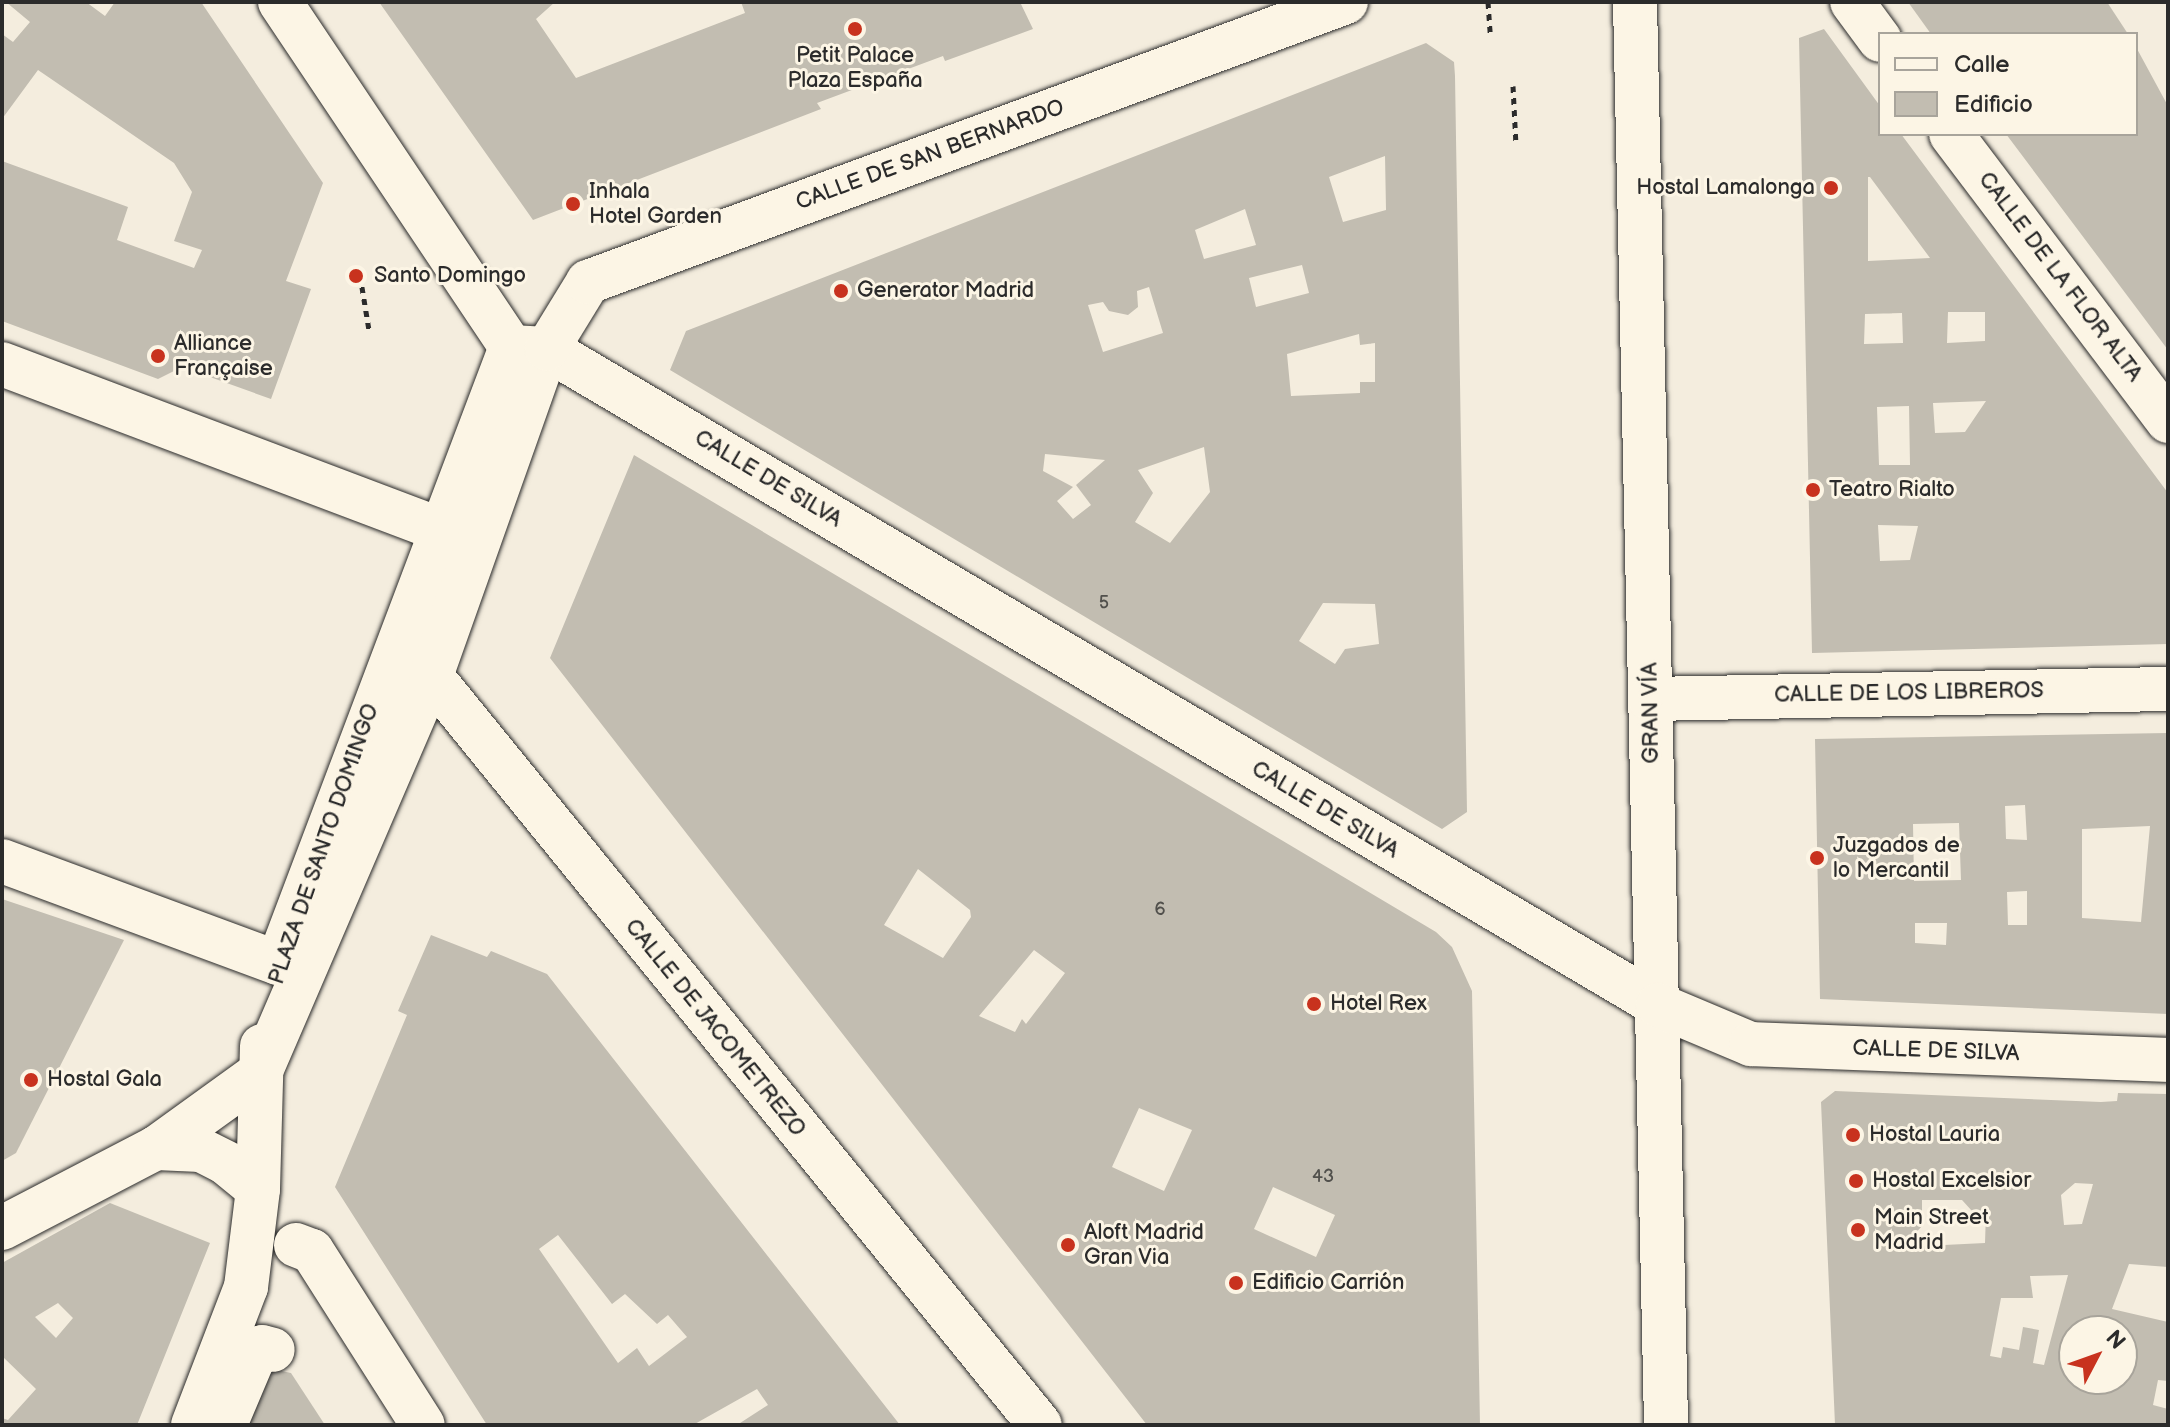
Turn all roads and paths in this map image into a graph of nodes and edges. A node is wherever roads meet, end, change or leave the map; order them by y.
1 (1346, 2) edge
2 (1488, 2) edge
3 (1635, 2) edge
4 (1852, 2) edge
5 (293, 10) edge
6 (1490, 34) dead end
7 (1878, 37) edge
8 (1513, 86) dead end
9 (1953, 136) edge
10 (1516, 145) dead end
11 (360, 275) dead end
12 (369, 330) dead end
13 (529, 348) junction
14 (2, 364) edge
15 (2168, 421) edge
16 (438, 529) junction
17 (404, 622) junction
18 (431, 676) junction
19 (2168, 689) edge
20 (1650, 699) junction
21 (2, 861) edge
22 (278, 963) junction
23 (1658, 1005) junction
24 (2168, 1060) edge
25 (260, 1073) junction
26 (156, 1148) junction
27 (258, 1189) junction
28 (2, 1228) edge
29 (296, 1245) dead end
30 (273, 1350) dead end
31 (193, 1425) edge
32 (225, 1425) edge
33 (423, 1425) edge
34 (1040, 1425) edge
35 (1666, 1425) edge

1 - 13 street, CALLE DE SAN BERNARDO
2 - 6 path
3 - 20 street, GRAN VÍA
4 - 7 street
5 - 13 street
8 - 10 path
9 - 15 street, CALLE DE LA FLOR ALTA
11 - 12 path
13 - 16 street, PLAZA DE SANTO DOMINGO
13 - 18 street, PLAZA DE SANTO DOMINGO
13 - 23 street, CALLE DE SILVA
14 - 16 street
16 - 17 street, PLAZA DE SANTO DOMINGO
16 - 18 street, PLAZA DE SANTO DOMINGO
17 - 18 street, CALLE DE JACOMETREZO
17 - 22 street, PLAZA DE SANTO DOMINGO
18 - 25 street, PLAZA DE SANTO DOMINGO
18 - 34 street, CALLE DE JACOMETREZO
19 - 20 street, CALLE DE LOS LIBREROS
20 - 23 street, GRAN VÍA
21 - 22 street
22 - 25 street, PLAZA DE SANTO DOMINGO
23 - 24 street, CALLE DE SILVA
23 - 35 street, GRAN VÍA
25 - 26 street
25 - 27 street
26 - 27 street
26 - 28 street
27 - 31 street
29 - 33 street
30 - 32 street

